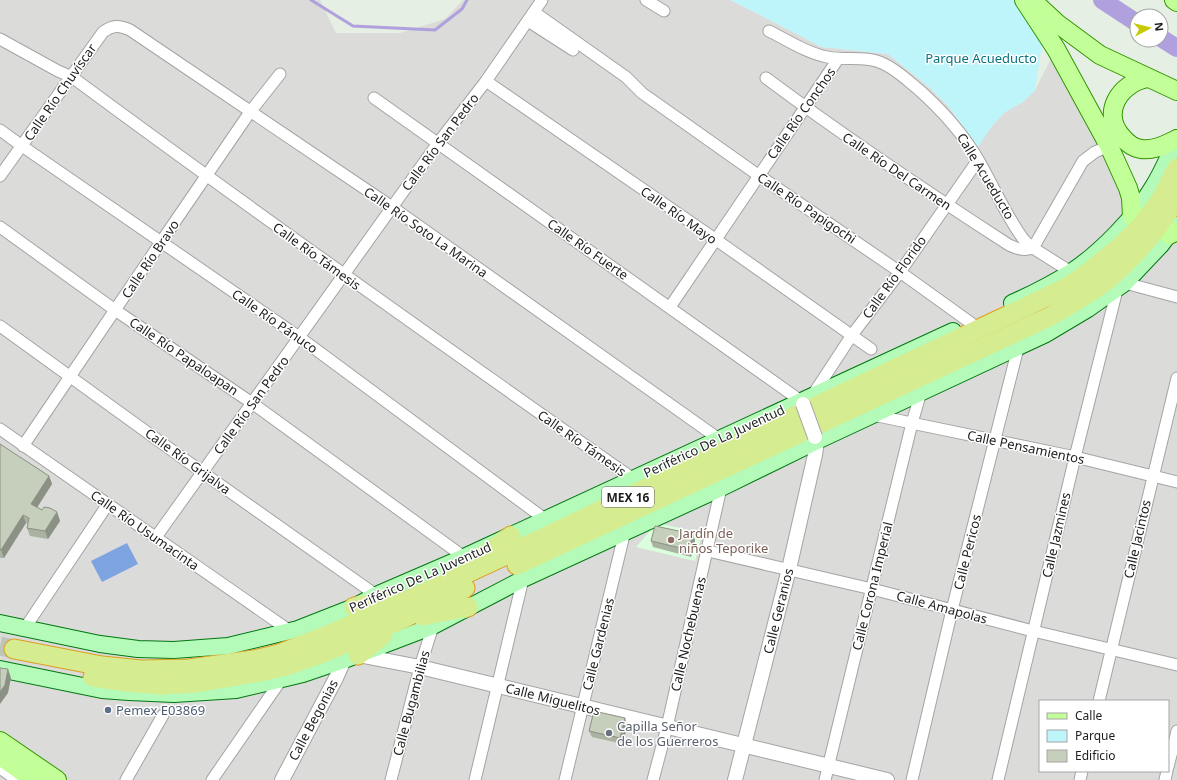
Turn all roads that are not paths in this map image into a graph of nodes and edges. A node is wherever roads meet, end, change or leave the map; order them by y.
1 (542, 0) edge
2 (646, 0) edge
3 (1024, 0) edge
4 (1032, 0) edge
5 (1174, 0) edge
6 (1177, 2) edge
7 (664, 11) dead end
8 (531, 16) junction
9 (130, 30) joint
10 (769, 31) dead end
11 (0, 39) edge
12 (838, 59) junction
13 (280, 74) dead end
14 (72, 77) junction
15 (766, 78) dead end
16 (1148, 78) junction
17 (486, 82) junction
18 (1177, 91) edge
19 (374, 98) dead end
20 (806, 108) junction
21 (250, 112) junction
22 (0, 130) edge
23 (1177, 138) edge
24 (438, 143) junction
25 (22, 146) junction
26 (1109, 146) junction
27 (978, 160) junction
28 (1177, 168) edge
29 (758, 175) junction
30 (0, 176) edge
31 (206, 177) junction
32 (1177, 197) edge
33 (946, 205) junction
34 (392, 208) junction
35 (1132, 216) junction
36 (0, 227) edge
37 (1174, 230) edge
38 (715, 239) junction
39 (161, 242) junction
40 (1033, 248) junction
41 (900, 272) junction
42 (1071, 272) junction
43 (344, 275) junction
44 (1121, 287) junction
45 (1177, 297) edge
46 (670, 307) junction
47 (116, 310) junction
48 (971, 323) junction
49 (0, 326) edge
50 (852, 335) junction
51 (299, 337) junction
52 (1018, 348) junction
53 (871, 349) dead end
54 (71, 376) junction
55 (1177, 378) edge
56 (921, 392) junction
57 (805, 400) junction
58 (252, 403) junction
59 (874, 415) junction
60 (912, 423) junction
61 (0, 429) edge
62 (719, 439) junction
63 (816, 439) junction
64 (994, 440) junction
65 (23, 446) junction
66 (1075, 456) junction
67 (202, 472) junction
68 (1153, 476) junction
69 (632, 478) junction
70 (1177, 482) edge
71 (721, 488) junction
72 (108, 504) junction
73 (546, 520) junction
74 (626, 531) junction
75 (511, 536) junction
76 (156, 537) junction
77 (708, 551) junction
78 (464, 557) junction
79 (789, 569) junction
80 (523, 579) junction
81 (452, 580) junction
82 (872, 589) junction
83 (376, 595) junction
84 (354, 607) junction
85 (468, 607) junction
86 (952, 610) junction
87 (404, 618) junction
88 (0, 623) edge
89 (433, 626) junction
90 (25, 628) junction
91 (290, 631) junction
92 (1033, 631) junction
93 (1111, 650) junction
94 (351, 658) junction
95 (9, 660) edge
96 (1177, 665) edge
97 (420, 667) junction
98 (281, 680) junction
99 (498, 686) junction
100 (1099, 700) edge
101 (583, 706) junction
102 (163, 715) dead end
103 (667, 727) junction
104 (1177, 731) edge
105 (0, 741) edge
106 (744, 745) junction
107 (0, 756) edge
108 (1169, 763) edge
109 (828, 766) junction
110 (0, 768) edge
111 (17, 780) edge
112 (34, 780) edge
113 (57, 780) edge
114 (126, 780) edge
115 (212, 780) edge
116 (282, 780) edge
117 (391, 780) edge
118 (475, 780) edge
119 (565, 780) edge
120 (654, 780) edge
121 (735, 780) edge
122 (825, 780) edge
123 (888, 780) edge
124 (912, 780) edge
125 (998, 780) edge

1 - 8 street, Calle Río San Pedro
2 - 7 street
3 - 26 main road
4 - 16 main road
5 - 6 main road
8 - 17 street, Calle Río San Pedro
8 - 29 street, Calle Río Papigochi
9 - 14 street, Calle Río Chuvíscar
9 - 21 street, Calle Río Soto La Marina
10 - 12 street, Calle Acueducto
11 - 14 street, Calle Río Támesis
12 - 20 street, Calle Río Conchos
12 - 27 street, Calle Acueducto
13 - 21 street, Calle Río Bravo
14 - 25 street, Calle Río Chuvíscar
14 - 31 street, Calle Río Támesis
15 - 20 street, Calle Río Del Carmen
16 - 18 main road
16 - 23 main road
17 - 24 street, Calle Río San Pedro
17 - 38 street, Calle Río Mayo
19 - 24 street, Calle Río Fuerte
20 - 29 street, Calle Río Conchos
20 - 33 street, Calle Río Del Carmen
21 - 31 street, Calle Río Bravo
21 - 34 street, Calle Río Soto La Marina
22 - 25 street, Calle Río Pánuco
23 - 35 main road, Periférico De La Juventud
24 - 34 street, Calle Río San Pedro
24 - 46 street, Calle Río Fuerte
25 - 30 street, Calle Río Chuvíscar
25 - 39 street, Calle Río Pánuco
26 - 35 main road
26 - 40 street
27 - 33 street, Calle Río Florido
27 - 40 street, Calle Acueducto
28 - 81 highway, Periférico De La Juventud / MEX 16
29 - 38 street, Calle Río Conchos
29 - 41 street, Calle Río Papigochi
31 - 39 street, Calle Río Bravo
31 - 43 street, Calle Río Támesis
32 - 87 highway, MEX 16
33 - 40 street, Calle Río Del Carmen
33 - 41 street, Calle Río Florido
34 - 43 street, Calle Río San Pedro
34 - 62 street, Calle Río Soto La Marina
35 - 42 main road, Periférico De La Juventud
36 - 47 street, Calle Río Papaloapan
37 - 44 main road
38 - 46 street, Calle Río Conchos
38 - 50 street, Calle Río Mayo
39 - 47 street, Calle Río Bravo
39 - 51 street, Calle Río Pánuco
40 - 42 street, Calle Acueducto
41 - 48 street, Calle Río Papigochi
41 - 50 street, Calle Río Florido
42 - 48 main road, Periférico De La Juventud
43 - 51 street, Calle Río San Pedro
43 - 69 street, Calle Río Támesis
44 - 45 street
44 - 52 main road
44 - 66 street, Calle Jazmines
46 - 57 street, Calle Río Fuerte
47 - 54 street, Calle Río Bravo
47 - 58 street, Calle Río Papaloapan
48 - 57 main road, Periférico De La Juventud
49 - 54 street, Calle Río Grijalva
50 - 53 street, Calle Río Mayo
50 - 57 street, Calle Río Florido
51 - 58 street, Calle Río San Pedro
51 - 73 street, Calle Río Pánuco
52 - 56 main road
52 - 64 street, Calle Pericos
54 - 65 street, Calle Río Bravo
54 - 67 street, Calle Río Grijalva
55 - 68 street, Calle Jacintos
56 - 59 main road
56 - 60 street, Calle Corona Imperial
57 - 62 main road, Periférico De La Juventud
57 - 63 street, bridge
58 - 67 street, Calle Río San Pedro
58 - 78 street, Calle Río Papaloapan
59 - 60 street, Calle Pensamientos
59 - 63 main road
60 - 64 street, Calle Pensamientos
60 - 82 street, Calle Corona Imperial
61 - 65 street, Calle Río Usumacinta
62 - 69 main road, Periférico De La Juventud
63 - 71 main road
63 - 79 street, Calle Geranios
64 - 66 street, Calle Pensamientos
64 - 86 street, Calle Pericos
65 - 72 street, Calle Río Usumacinta
66 - 68 street, Calle Pensamientos
66 - 92 street, Calle Jazmines
67 - 76 street, Calle Río San Pedro
67 - 83 street, Calle Río Grijalva
68 - 70 street, Calle Pensamientos
68 - 93 street, Calle Jacintos
69 - 73 main road, Periférico De La Juventud
71 - 74 main road
71 - 77 street, Calle Nochebuenas
72 - 76 street, Calle Río Usumacinta
72 - 90 street
73 - 75 main road, Periférico De La Juventud
74 - 80 main road
74 - 101 street, Calle Gardenias
75 - 78 main road, Periférico De La Juventud
75 - 81 highway
76 - 91 street, Calle Río Usumacinta
77 - 79 street, Calle Amapolas
77 - 103 street, Calle Nochebuenas
78 - 83 main road, Periférico De La Juventud
79 - 82 street, Calle Amapolas
79 - 106 street, Calle Geranios
80 - 85 main road
80 - 99 street
81 - 84 highway
81 - 95 highway, Periférico De La Juventud / MEX 16
82 - 86 street, Calle Amapolas
82 - 109 street, Calle Corona Imperial
83 - 84 main road, Periférico De La Juventud
84 - 91 main road, Periférico De La Juventud
85 - 87 highway
85 - 89 main road
86 - 92 street, Calle Amapolas
86 - 124 street, Calle Pericos
87 - 94 highway
87 - 95 highway, MEX 16
88 - 90 main road, Periférico De La Juventud
89 - 94 main road
89 - 97 street, Calle Bugambilias
90 - 91 main road, Periférico De La Juventud
92 - 93 street, Calle Amapolas
92 - 125 street, Calle Jazmines
93 - 96 street, Calle Amapolas
93 - 100 street, Calle Jacintos
94 - 97 street, Calle Miguelitos
94 - 98 main road
94 - 116 street, Calle Begonias
95 - 98 main road
97 - 99 street, Calle Miguelitos
97 - 117 street, Calle Bugambilias
98 - 115 street
99 - 101 street, Calle Miguelitos
99 - 118 street
101 - 103 street, Calle Miguelitos
101 - 119 street, Calle Gardenias
102 - 114 street
103 - 106 street, Calle Miguelitos
103 - 120 street, Calle Nochebuenas
104 - 108 street
105 - 113 main road
106 - 109 street, Calle Miguelitos
106 - 121 street, Calle Geranios
107 - 112 main road
109 - 122 street, Calle Corona Imperial
109 - 123 street, Calle Miguelitos
110 - 111 street

